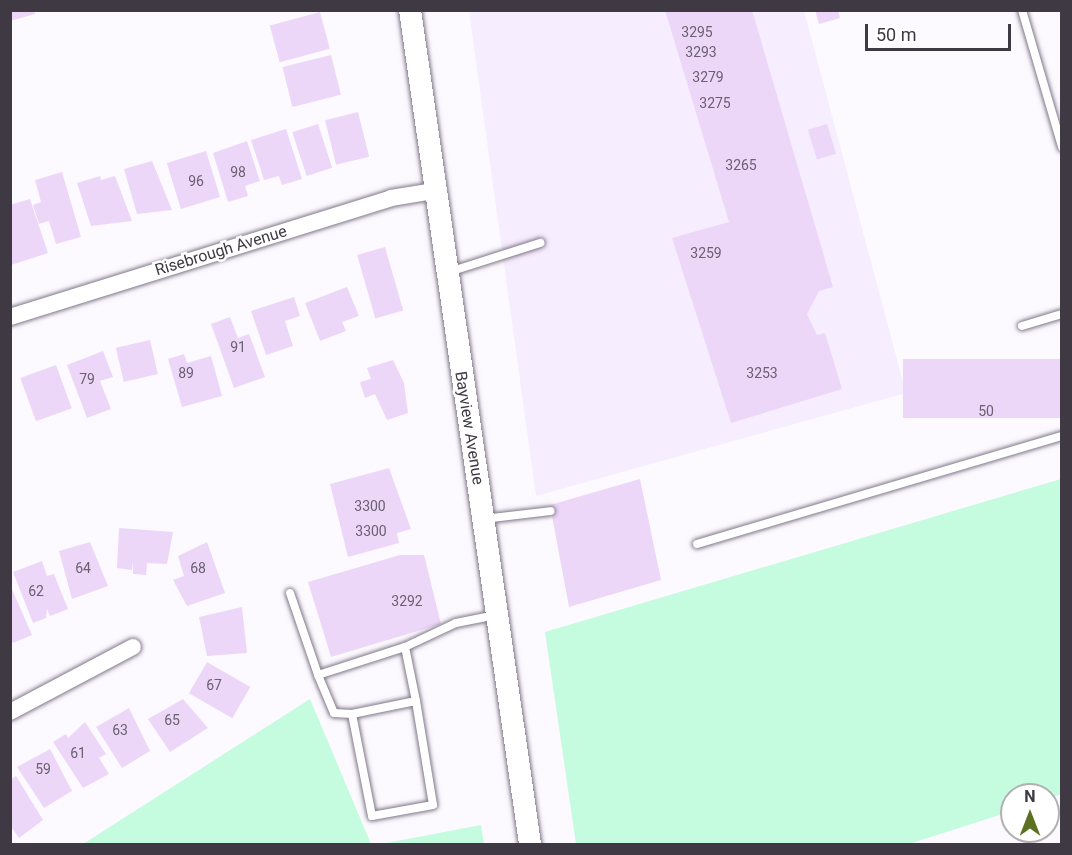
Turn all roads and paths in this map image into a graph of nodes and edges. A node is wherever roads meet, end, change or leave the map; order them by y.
1 (410, 10) edge
2 (1022, 10) edge
3 (1062, 147) edge
4 (434, 191) junction
5 (540, 243) dead end
6 (446, 273) junction
7 (1062, 314) edge
8 (10, 317) edge
9 (1022, 326) dead end
10 (1062, 436) edge
11 (551, 511) dead end
12 (483, 519) junction
13 (698, 544) dead end
14 (290, 593) dead end
15 (498, 615) junction
16 (133, 647) dead end
17 (405, 647) junction
18 (318, 675) junction
19 (416, 701) junction
20 (10, 712) edge
21 (352, 714) junction
22 (530, 844) edge

1 - 4 main road, Bayview Avenue
2 - 3 lane
4 - 6 main road, Bayview Avenue
4 - 8 street, Risebrough Avenue
5 - 6 lane
6 - 12 main road, Bayview Avenue
7 - 9 lane
10 - 13 lane
11 - 12 lane
12 - 15 main road, Bayview Avenue
14 - 18 lane
15 - 17 lane
15 - 22 main road, Bayview Avenue
16 - 20 street
17 - 18 lane
17 - 19 lane
18 - 21 lane
19 - 21 lane
19 - 21 lane

